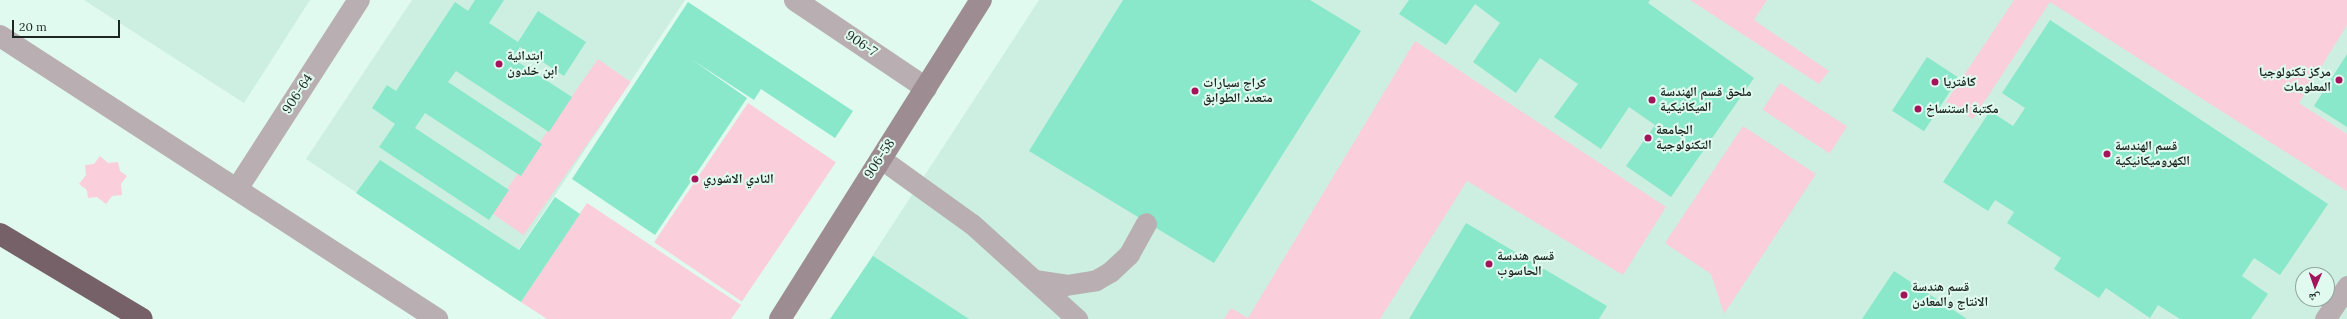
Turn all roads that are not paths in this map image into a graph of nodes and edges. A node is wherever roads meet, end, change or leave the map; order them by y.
1 (359, 0) edge
2 (795, 0) edge
3 (981, 0) edge
4 (0, 36) edge
5 (926, 88) junction
6 (880, 158) junction
7 (237, 189) junction
8 (1146, 223) dead end
9 (0, 234) edge
10 (1036, 280) junction
11 (2347, 286) edge
12 (102, 295) junction
13 (142, 319) edge
14 (154, 319) edge
15 (437, 319) edge
16 (780, 319) edge
17 (1077, 319) edge
18 (2325, 319) edge

1 - 7 street, 906-64
2 - 5 street, 906-7
3 - 5 street, 906-58
4 - 7 street
5 - 6 street, 906-58
6 - 10 lane
6 - 16 street, 906-58
7 - 15 street
8 - 10 lane
9 - 12 highway
10 - 17 lane
11 - 18 lane
12 - 13 highway
12 - 14 highway

